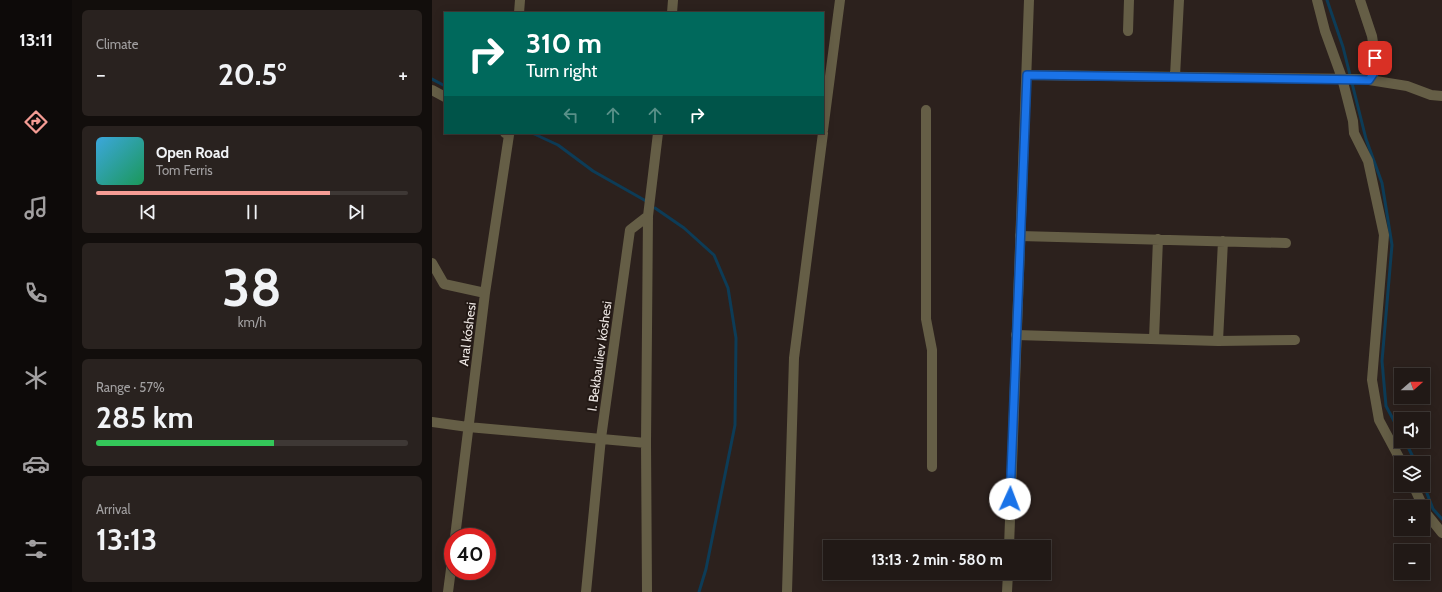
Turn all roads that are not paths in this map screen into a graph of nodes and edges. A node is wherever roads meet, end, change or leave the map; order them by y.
1 (520, 0) edge
2 (674, 0) edge
3 (840, 0) edge
4 (1029, 0) edge
5 (1129, 0) edge
6 (1179, 0) edge
7 (1317, 0) edge
8 (1360, 0) edge
9 (519, 12) edge
10 (672, 12) edge
11 (1128, 31) dead end
12 (1027, 75) junction
13 (1175, 76) junction
14 (1342, 78) junction
15 (1366, 79) junction
16 (432, 90) edge
17 (444, 96) edge
18 (1442, 96) edge
19 (926, 110) dead end
20 (824, 124) edge
21 (507, 134) edge
22 (658, 134) edge
23 (823, 134) edge
24 (648, 216) junction
25 (1020, 236) junction
26 (1158, 239) junction
27 (1223, 241) junction
28 (1286, 243) dead end
29 (432, 263) edge
30 (485, 293) junction
31 (1016, 335) junction
32 (1154, 339) junction
33 (1295, 340) dead end
34 (1218, 341) junction
35 (432, 422) edge
36 (468, 427) junction
37 (601, 438) junction
38 (646, 443) junction
39 (1398, 456) edge
40 (932, 467) dead end
41 (1416, 492) edge
42 (456, 528) edge
43 (1442, 533) edge
44 (1009, 540) edge
45 (450, 580) edge
46 (1008, 580) edge
47 (448, 592) edge
48 (586, 592) edge
49 (647, 592) edge
50 (787, 592) edge
51 (1007, 592) edge

1 - 9 street
2 - 10 street
3 - 20 street
4 - 12 street
5 - 11 street
6 - 13 street
7 - 14 street
8 - 15 street
12 - 13 street
12 - 25 street
13 - 14 street
14 - 15 street
14 - 39 street
15 - 18 street
16 - 17 street
19 - 40 street
21 - 30 street, Aral kóshesi
22 - 24 street
23 - 50 street
24 - 37 street, I. Bekbauliev kóshesi
24 - 38 street
25 - 26 street
25 - 31 street
26 - 27 street
26 - 32 street
27 - 28 street
27 - 34 street
29 - 30 street
30 - 36 street, Aral kóshesi
31 - 32 street
31 - 44 street
32 - 34 street
33 - 34 street
35 - 36 street
36 - 37 street
36 - 42 street, Aral kóshesi
37 - 38 street
37 - 48 street, I. Bekbauliev kóshesi
38 - 49 street
41 - 43 street
45 - 47 street
46 - 51 street

